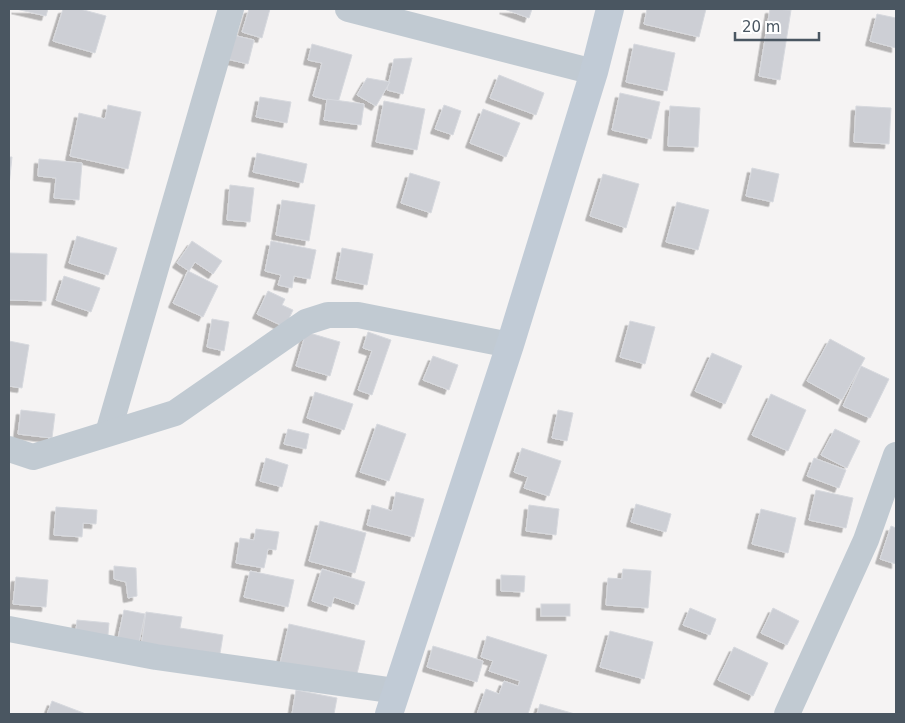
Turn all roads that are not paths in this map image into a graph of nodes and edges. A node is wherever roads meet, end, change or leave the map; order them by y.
1 (231, 9) edge
2 (348, 9) edge
3 (610, 9) edge
4 (594, 72) junction
5 (510, 345) junction
6 (108, 433) junction
7 (9, 449) edge
8 (896, 455) edge
9 (9, 629) edge
10 (392, 702) edge
11 (787, 714) edge

1 - 6 street
2 - 4 street
3 - 4 street
4 - 5 street
5 - 6 street
5 - 10 street
6 - 7 street
8 - 11 street
9 - 10 street

